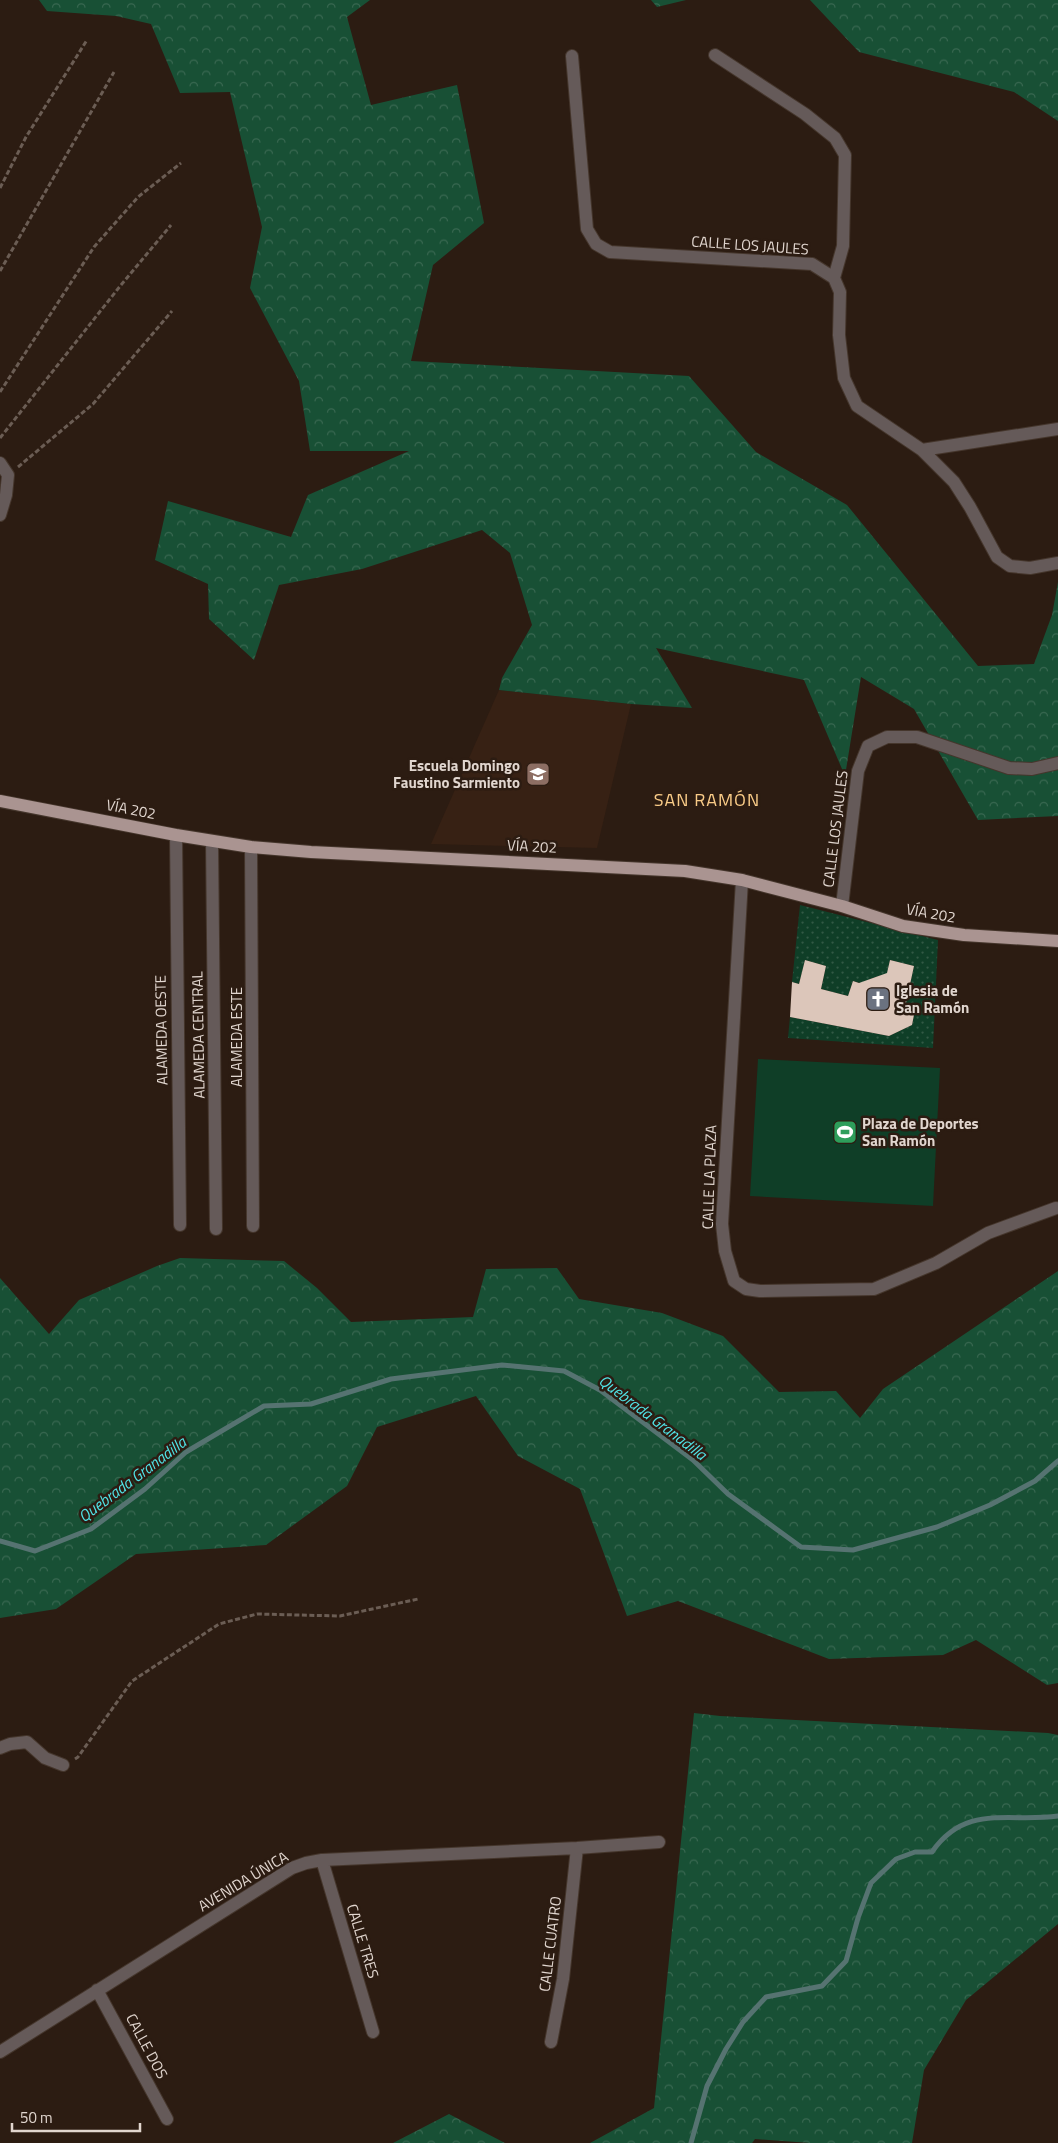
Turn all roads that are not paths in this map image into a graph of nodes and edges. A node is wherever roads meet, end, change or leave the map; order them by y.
1 (715, 55) dead end
2 (572, 56) dead end
3 (834, 278) junction
4 (1058, 429) edge
5 (922, 450) junction
6 (0, 463) edge
7 (0, 515) edge
8 (1058, 563) edge
9 (1058, 763) edge
10 (0, 801) edge
11 (176, 835) junction
12 (212, 840) junction
13 (251, 847) junction
14 (742, 880) junction
15 (842, 906) junction
16 (1058, 941) edge
17 (1056, 1208) dead end
18 (180, 1225) dead end
19 (253, 1226) dead end
20 (216, 1229) dead end
21 (0, 1748) edge
22 (63, 1764) road end
23 (659, 1842) dead end
24 (577, 1848) junction
25 (322, 1860) junction
26 (97, 1990) junction
27 (373, 2032) dead end
28 (551, 2042) dead end
29 (0, 2052) edge
30 (167, 2118) dead end

1 - 3 street
2 - 3 street, CALLE LOS JAULES
3 - 5 street
4 - 5 street
5 - 8 street
6 - 7 street
9 - 15 street, CALLE LOS JAULES
10 - 11 main road, VÍA 202
11 - 12 main road, VÍA 202
11 - 18 street, ALAMEDA OESTE
12 - 13 main road, VÍA 202
12 - 20 street, ALAMEDA CENTRAL
13 - 14 main road, VÍA 202
13 - 19 street, ALAMEDA ESTE
14 - 15 main road, VÍA 202
14 - 17 street, CALLE LA PLAZA
15 - 16 main road, VÍA 202
21 - 22 street
23 - 24 street, AVENIDA ÚNICA
24 - 25 street, AVENIDA ÚNICA
24 - 28 street, CALLE CUATRO
25 - 26 street, AVENIDA ÚNICA
25 - 27 street, CALLE TRES
26 - 29 street, AVENIDA ÚNICA
26 - 30 street, CALLE DOS

